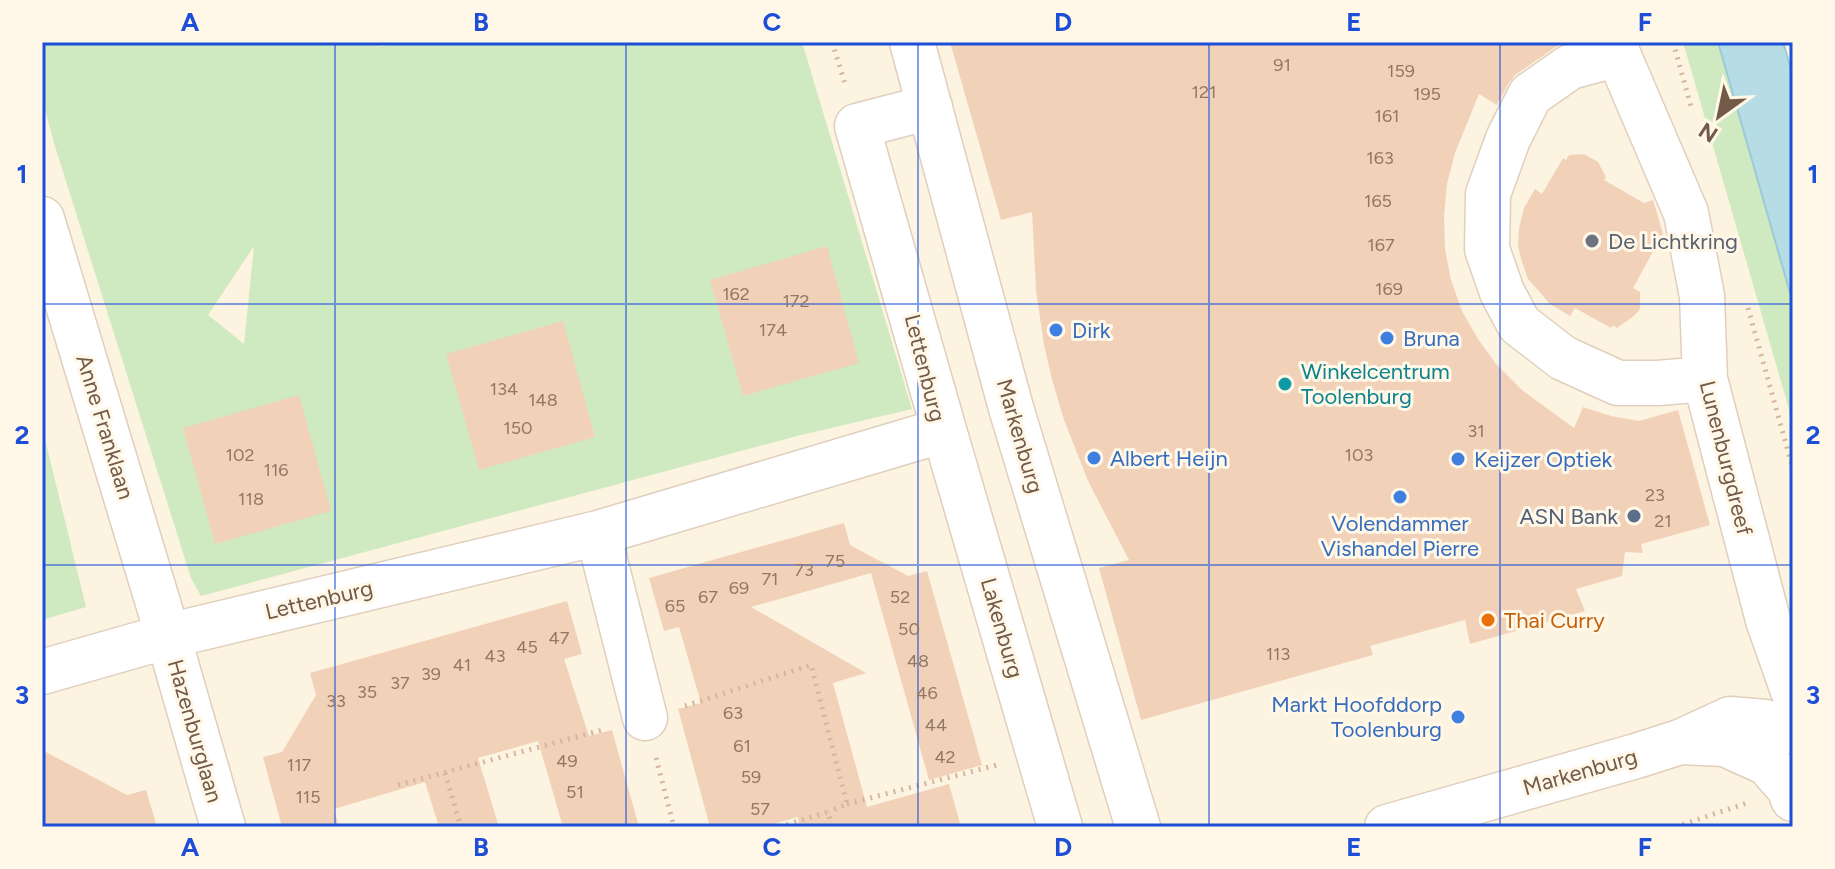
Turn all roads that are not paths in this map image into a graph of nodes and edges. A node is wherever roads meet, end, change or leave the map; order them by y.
1 (912, 42) edge
2 (1616, 48) edge
3 (930, 107) junction
4 (42, 219) edge
5 (1705, 379) junction
6 (944, 430) junction
7 (598, 533) junction
8 (168, 636) junction
9 (42, 672) edge
10 (645, 718) road end
11 (1788, 746) edge
12 (223, 827) edge
13 (1060, 827) edge
14 (1138, 827) edge
15 (1387, 827) edge

1 - 3 street, Markenburg
2 - 5 street, Lunenburgdreef
2 - 5 street
3 - 6 street, Lettenburg
3 - 14 street, Markenburg
4 - 8 street, Anne Franklaan
5 - 11 street, Lunenburgdreef
6 - 7 street, Lettenburg
6 - 13 street, Lakenburg
7 - 8 street, Lettenburg
7 - 10 street
8 - 9 street, Lettenburg
8 - 12 street, Hazenburglaan
11 - 15 street, Markenburg

